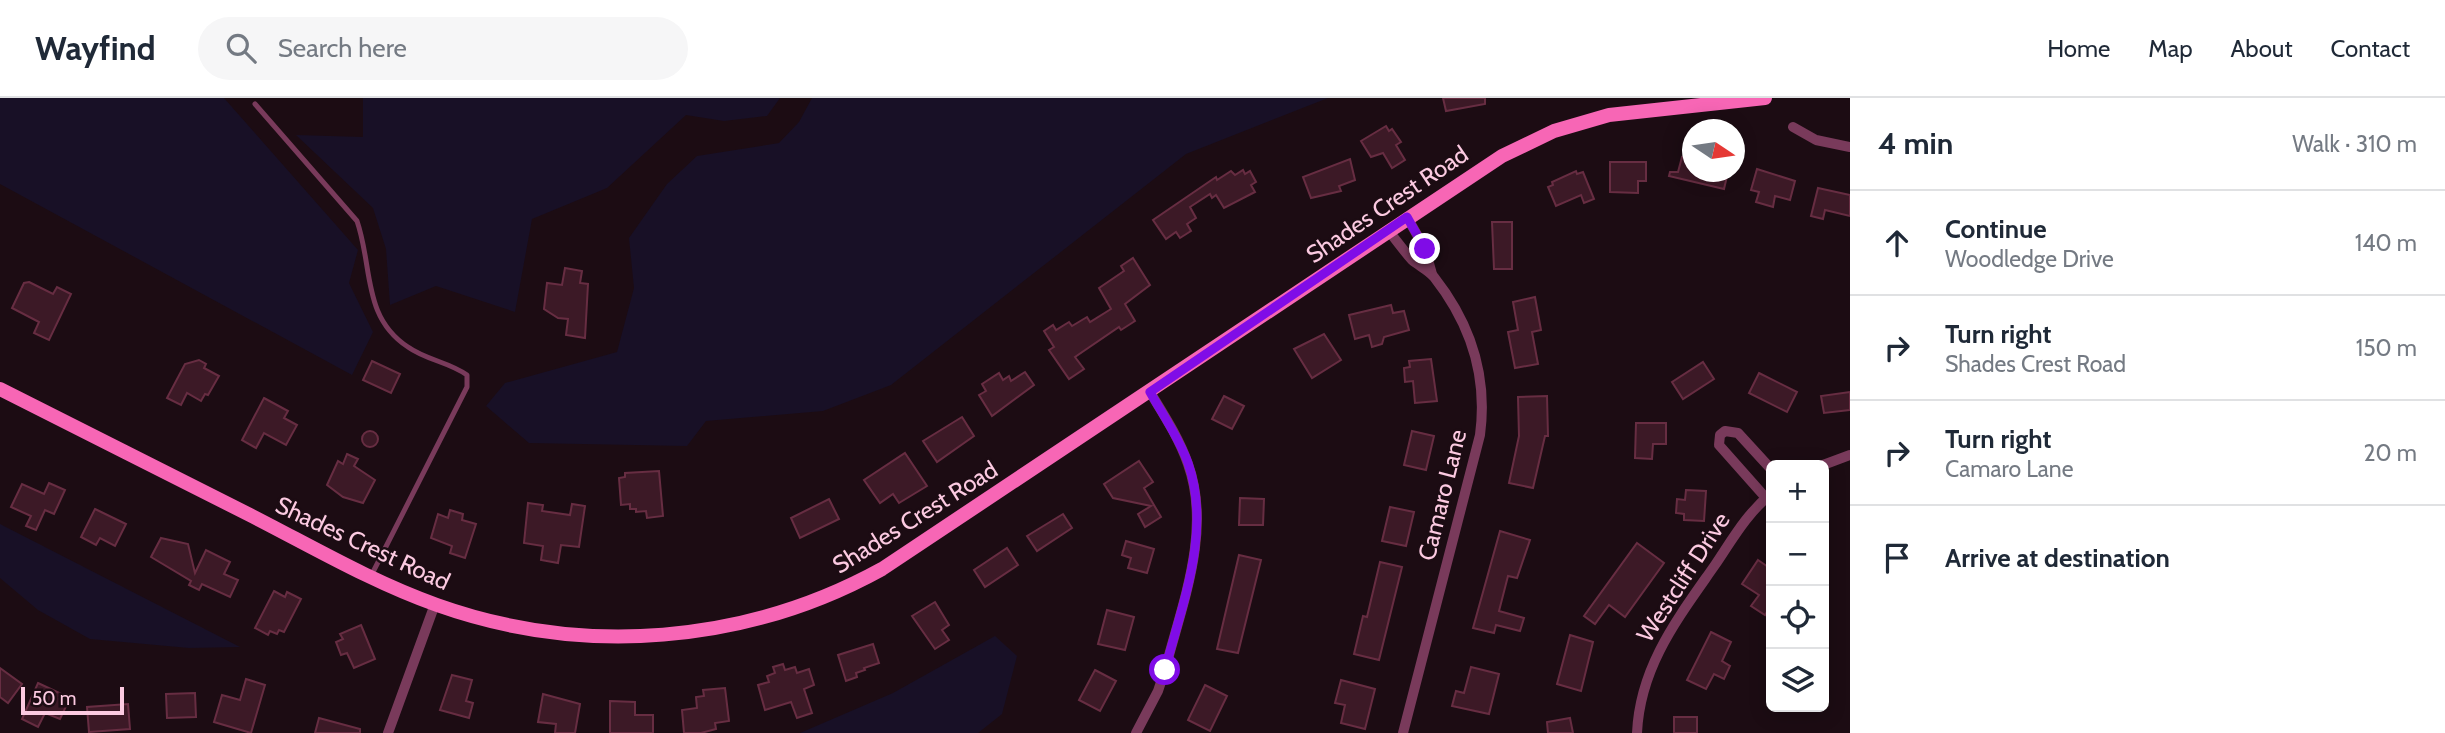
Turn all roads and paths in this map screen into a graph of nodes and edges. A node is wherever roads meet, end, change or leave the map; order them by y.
1 (1765, 98) edge
2 (255, 104) dead end
3 (1793, 127) dead end
4 (1850, 148) edge
5 (1407, 217) junction
6 (1388, 230) junction
7 (1432, 274) junction
8 (0, 388) edge
9 (1150, 392) junction
10 (1850, 455) edge
11 (1829, 463) edge
12 (1766, 464) edge
13 (1766, 494) edge
14 (1766, 498) edge
15 (371, 576) junction
16 (435, 604) junction
17 (388, 733) edge
18 (1136, 733) edge
19 (1403, 733) edge
20 (1637, 733) edge

1 - 5 street, Shades Crest Road
2 - 15 lane
3 - 4 street
5 - 6 street, Shades Crest Road
5 - 7 street, Camaro Lane
6 - 7 street, Camaro Lane
6 - 9 street, Shades Crest Road
7 - 19 street, Camaro Lane
8 - 15 street, Shades Crest Road
9 - 16 street, Shades Crest Road
9 - 18 street
10 - 11 street
12 - 13 street
14 - 20 street, Westcliff Drive
15 - 16 street, Shades Crest Road
16 - 17 street

